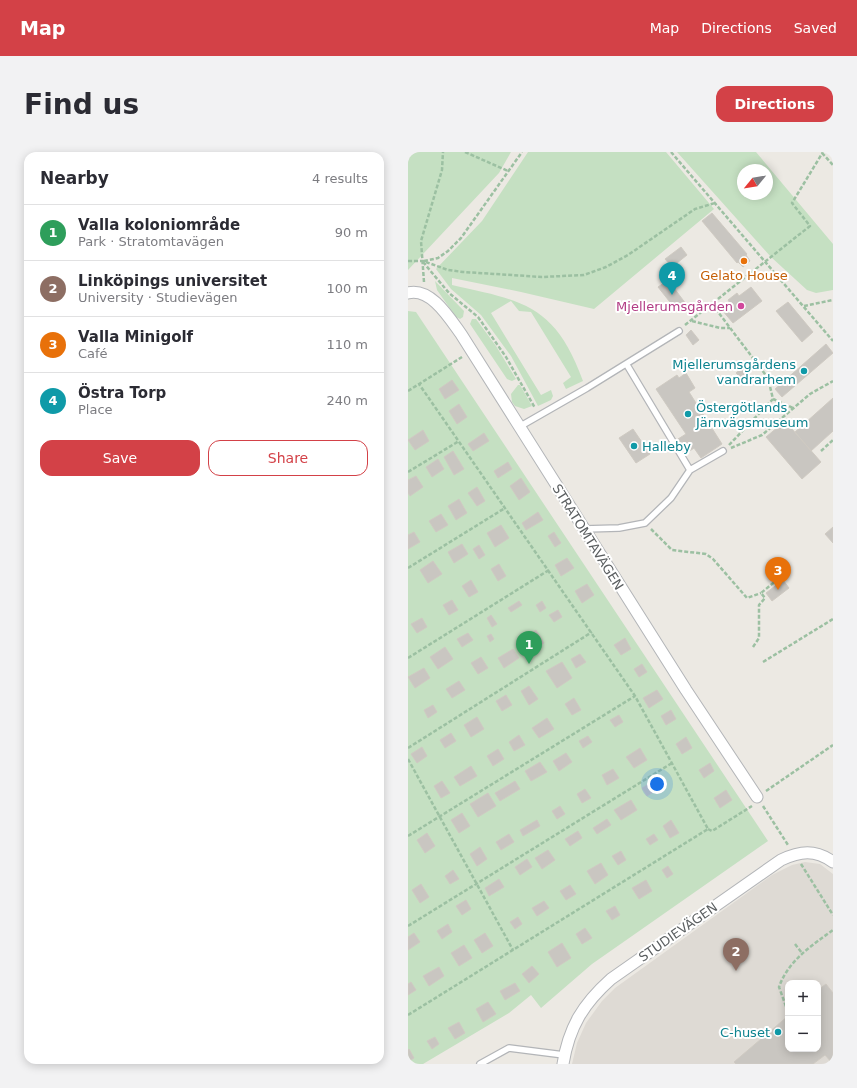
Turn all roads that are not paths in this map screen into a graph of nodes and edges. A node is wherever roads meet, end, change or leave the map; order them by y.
1 (408, 294) edge
2 (679, 331) road end
3 (627, 365) junction
4 (519, 427) junction
5 (723, 451) road end
6 (690, 470) junction
7 (584, 530) junction
8 (757, 797) road end
9 (833, 862) edge
10 (563, 1059) edge
11 (480, 1064) edge

1 - 4 street, STRATOMTAVÄGEN
2 - 3 lane
3 - 4 lane
3 - 6 lane
4 - 7 street, STRATOMTAVÄGEN
5 - 6 lane
6 - 7 lane
7 - 8 street, STRATOMTAVÄGEN
9 - 10 street, STUDIEVÄGEN
10 - 11 lane

